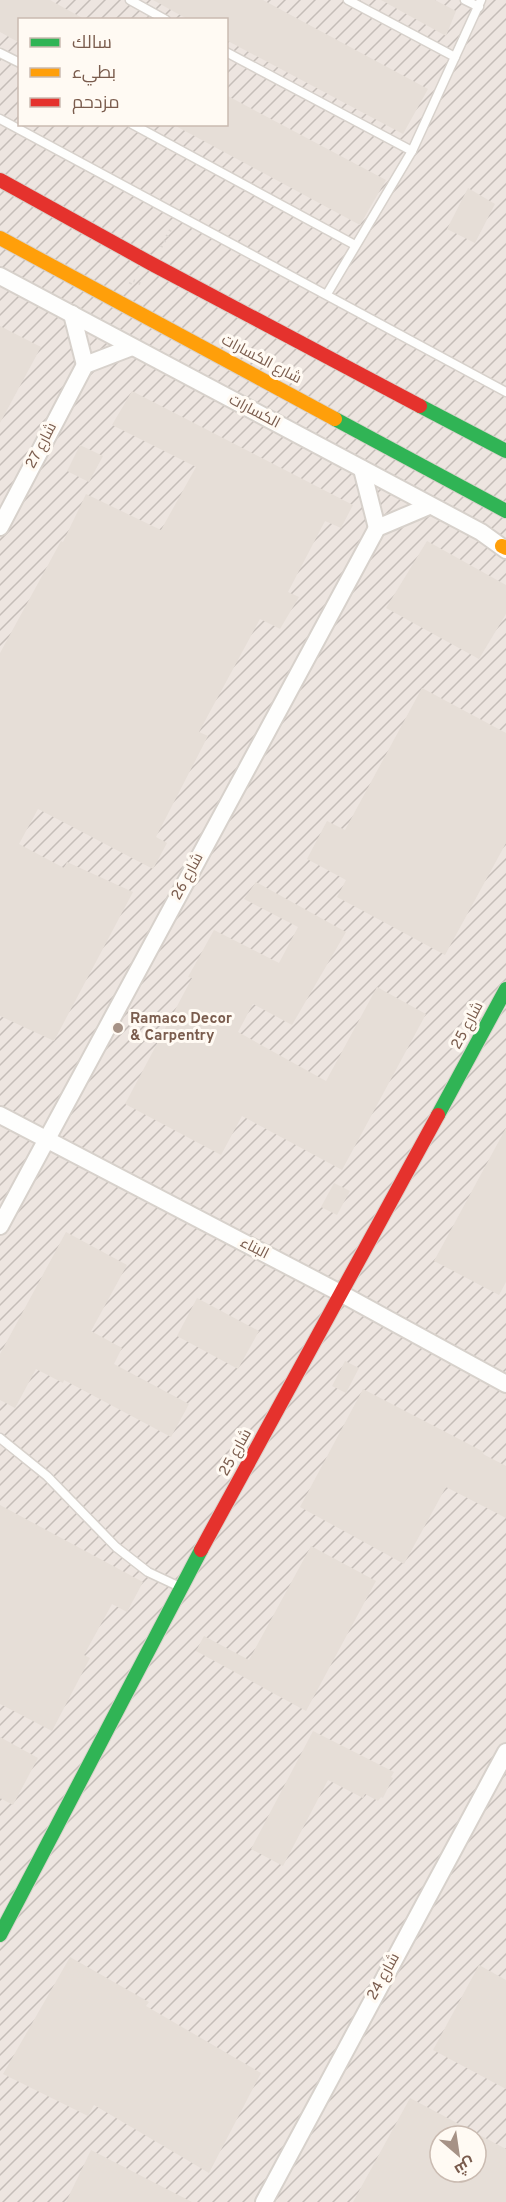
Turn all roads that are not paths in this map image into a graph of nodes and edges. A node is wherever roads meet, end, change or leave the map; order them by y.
1 (130, 0) edge
2 (348, 0) edge
3 (465, 0) edge
4 (480, 4) edge
5 (162, 18) edge
6 (0, 53) edge
7 (228, 53) edge
8 (455, 57) junction
9 (18, 62) edge
10 (0, 119) edge
11 (136, 126) edge
12 (412, 152) junction
13 (0, 180) edge
14 (0, 238) edge
15 (355, 245) junction
16 (0, 276) edge
17 (327, 294) junction
18 (72, 314) junction
19 (132, 347) junction
20 (85, 365) junction
21 (506, 392) edge
22 (506, 451) edge
23 (362, 469) junction
24 (429, 506) junction
25 (506, 511) edge
26 (0, 527) edge
27 (377, 528) junction
28 (504, 548) edge
29 (506, 989) edge
30 (0, 1116) edge
31 (45, 1140) junction
32 (0, 1227) edge
33 (342, 1294) junction
34 (506, 1384) edge
35 (0, 1438) edge
36 (181, 1587) junction
37 (506, 1752) edge
38 (0, 1935) edge
39 (264, 2202) edge

1 - 5 lane
2 - 8 lane
3 - 4 lane
4 - 8 lane
6 - 9 lane
7 - 12 lane
8 - 12 lane
10 - 17 lane
11 - 15 lane
12 - 15 lane
13 - 22 street
14 - 25 street, شارع الكسارات
15 - 17 lane
16 - 18 street, الكسارات
17 - 21 lane
18 - 19 street, الكسارات
18 - 20 street
19 - 20 street
19 - 23 street, الكسارات
20 - 26 street, شارع 27
23 - 24 street, الكسارات
23 - 27 street
24 - 27 street
24 - 28 street, الكسارات
27 - 31 street, شارع 26
29 - 33 street, شارع 25
30 - 31 street, البناء
31 - 32 street, شارع 26
31 - 33 street, البناء
33 - 34 street, البناء
33 - 36 street, شارع 25
35 - 36 lane
36 - 38 street, شارع 25
37 - 39 street, شارع 24

